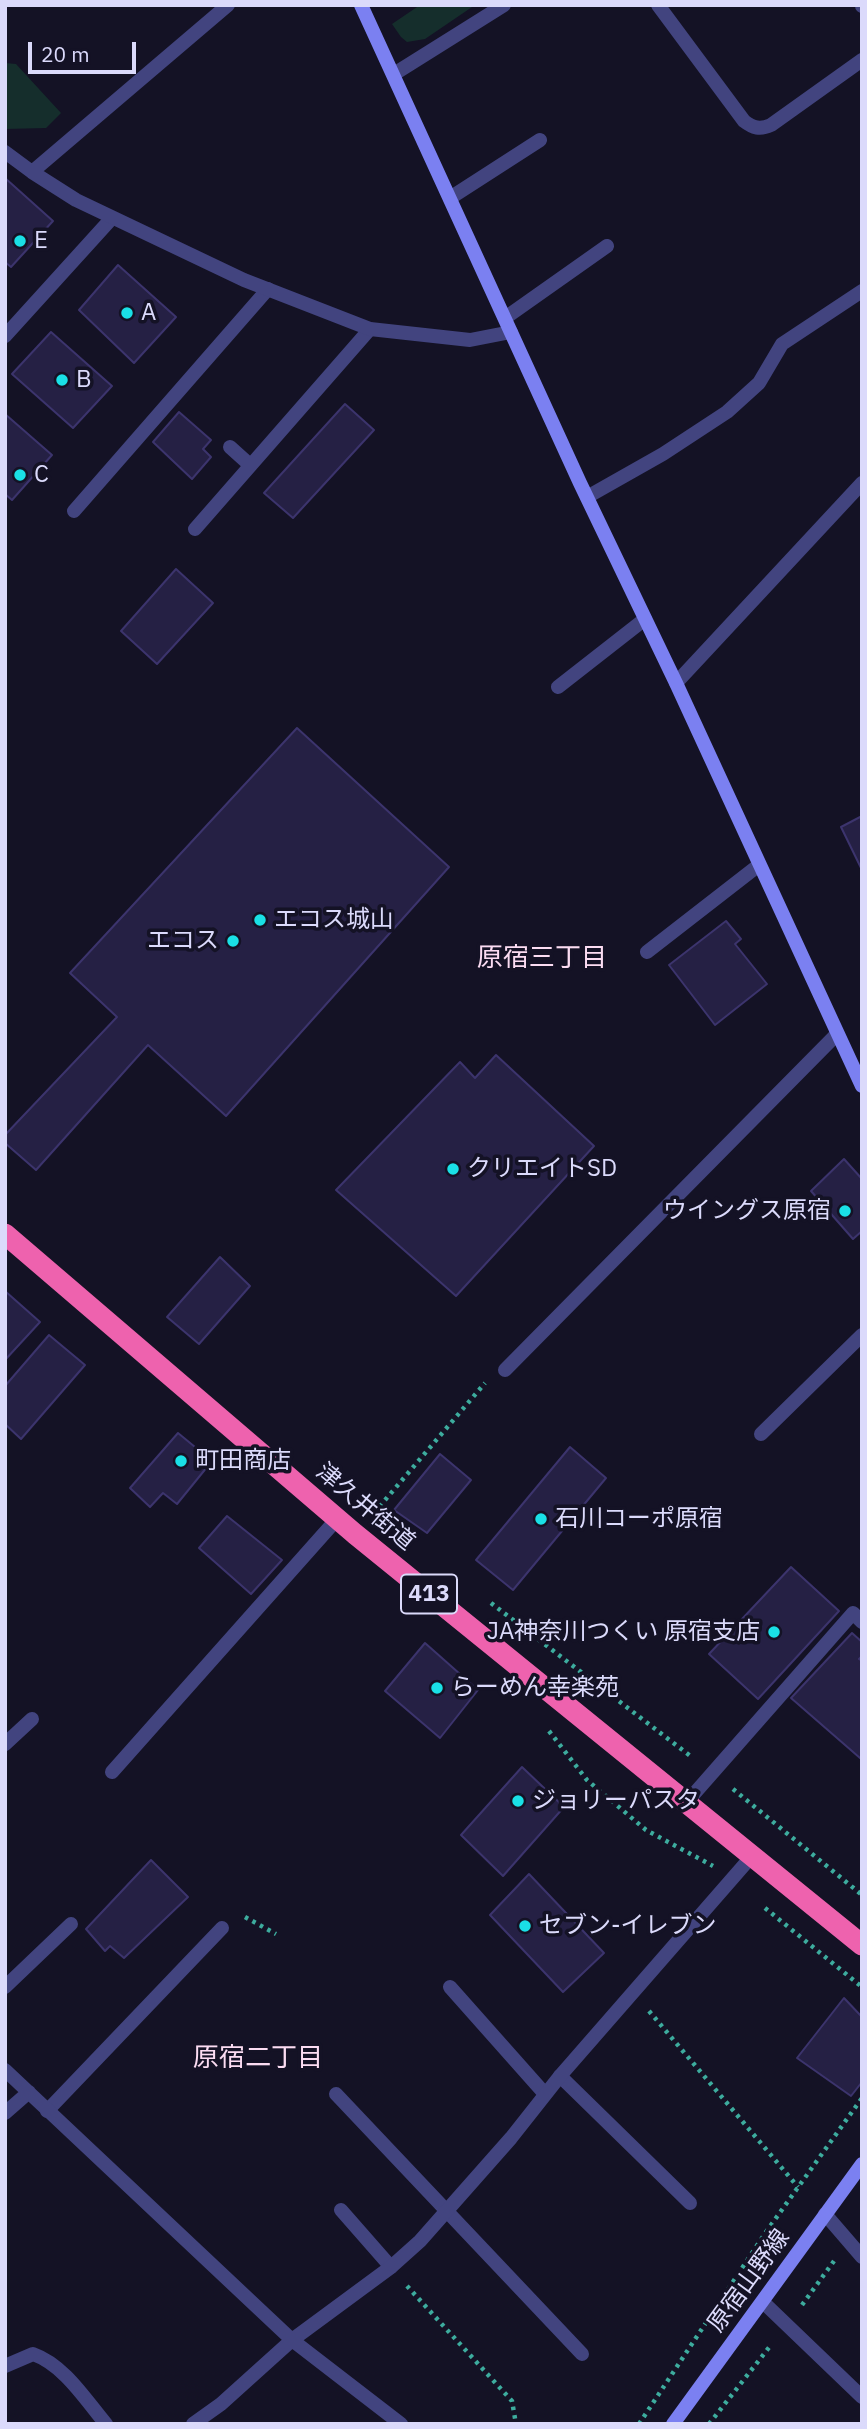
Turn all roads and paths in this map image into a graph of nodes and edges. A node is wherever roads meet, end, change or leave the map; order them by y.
1 (228, 5) edge
2 (361, 5) edge
3 (504, 5) edge
4 (658, 5) edge
5 (862, 60) edge
6 (394, 74) junction
7 (540, 140) dead end
8 (5, 152) edge
9 (32, 172) junction
10 (450, 198) junction
11 (112, 218) junction
12 (607, 246) dead end
13 (268, 289) junction
14 (862, 291) edge
15 (505, 318) junction
16 (370, 329) junction
17 (511, 332) junction
18 (5, 337) edge
19 (230, 447) dead end
20 (250, 465) junction
21 (862, 483) edge
22 (586, 497) junction
23 (74, 510) dead end
24 (195, 528) dead end
25 (645, 620) junction
26 (677, 683) junction
27 (558, 687) dead end
28 (759, 865) junction
29 (647, 952) dead end
30 (836, 1035) junction
31 (862, 1086) edge
32 (5, 1234) edge
33 (862, 1335) edge
34 (505, 1370) dead end
35 (486, 1382) dead end
36 (761, 1434) dead end
37 (363, 1505) dead end
38 (373, 1514) junction
39 (337, 1519) junction
40 (384, 1522) dead end
41 (482, 1596) dead end
42 (862, 1622) edge
43 (32, 1720) dead end
44 (547, 1729) dead end
45 (5, 1744) edge
46 (111, 1772) dead end
47 (713, 1773) junction
48 (686, 1803) junction
49 (752, 1856) junction
50 (716, 1868) dead end
51 (862, 1895) edge
52 (756, 1900) dead end
53 (239, 1914) dead end
54 (71, 1924) dead end
55 (222, 1928) dead end
56 (276, 1934) dead end
57 (862, 1945) edge
58 (5, 1987) edge
59 (450, 1987) dead end
60 (862, 1987) edge
61 (633, 1992) junction
62 (5, 2070) edge
63 (560, 2076) junction
64 (29, 2092) junction
65 (336, 2094) dead end
66 (545, 2094) junction
67 (862, 2098) edge
68 (47, 2111) junction
69 (5, 2113) edge
70 (862, 2164) edge
71 (798, 2187) junction
72 (690, 2203) dead end
73 (341, 2210) dead end
74 (448, 2210) junction
75 (825, 2214) junction
76 (836, 2257) dead end
77 (862, 2257) edge
78 (391, 2267) junction
79 (763, 2302) junction
80 (796, 2313) dead end
81 (778, 2336) dead end
82 (292, 2340) junction
83 (582, 2354) dead end
84 (5, 2366) edge
85 (862, 2397) edge
86 (106, 2424) edge
87 (193, 2424) edge
88 (401, 2424) edge
89 (516, 2424) edge
90 (639, 2424) edge
91 (673, 2424) edge
92 (709, 2424) edge

1 - 9 street
2 - 6 street
3 - 6 street
4 - 5 street
6 - 10 street
7 - 10 street
8 - 9 street
9 - 11 street
10 - 15 street
11 - 13 street
11 - 18 street
12 - 15 street
13 - 16 street
13 - 23 street
14 - 22 street
15 - 17 street
16 - 17 street
16 - 20 street
17 - 22 street
19 - 20 street
20 - 24 street
21 - 26 street
22 - 25 street
25 - 26 street
25 - 27 street
26 - 28 street
28 - 29 street
28 - 30 street
30 - 31 street
30 - 34 street
32 - 39 highway, 津久井街道 / 413
33 - 36 street
35 - 38 path
37 - 38 path
38 - 40 path
39 - 46 street
39 - 48 highway, 津久井街道 / 413
41 - 47 path
42 - 47 street
43 - 45 street
44 - 50 path
47 - 48 street
47 - 51 path
48 - 49 highway, 津久井街道 / 413
49 - 57 highway, 津久井街道 / 413
49 - 61 street
52 - 60 path
53 - 56 path
54 - 58 street
55 - 68 street
59 - 66 street
61 - 63 street
61 - 71 path
62 - 64 street
63 - 66 street
63 - 72 street
64 - 68 street
64 - 69 street
65 - 74 street
66 - 74 street
67 - 71 path
68 - 82 street
70 - 75 street, 原宿山野線
71 - 90 path
73 - 78 street
74 - 78 street
74 - 83 street
75 - 77 street
75 - 79 street, 原宿山野線
76 - 80 path
78 - 82 street
78 - 89 path
79 - 85 street
79 - 91 street, 原宿山野線
81 - 92 path
82 - 87 street
82 - 88 street
84 - 86 street

